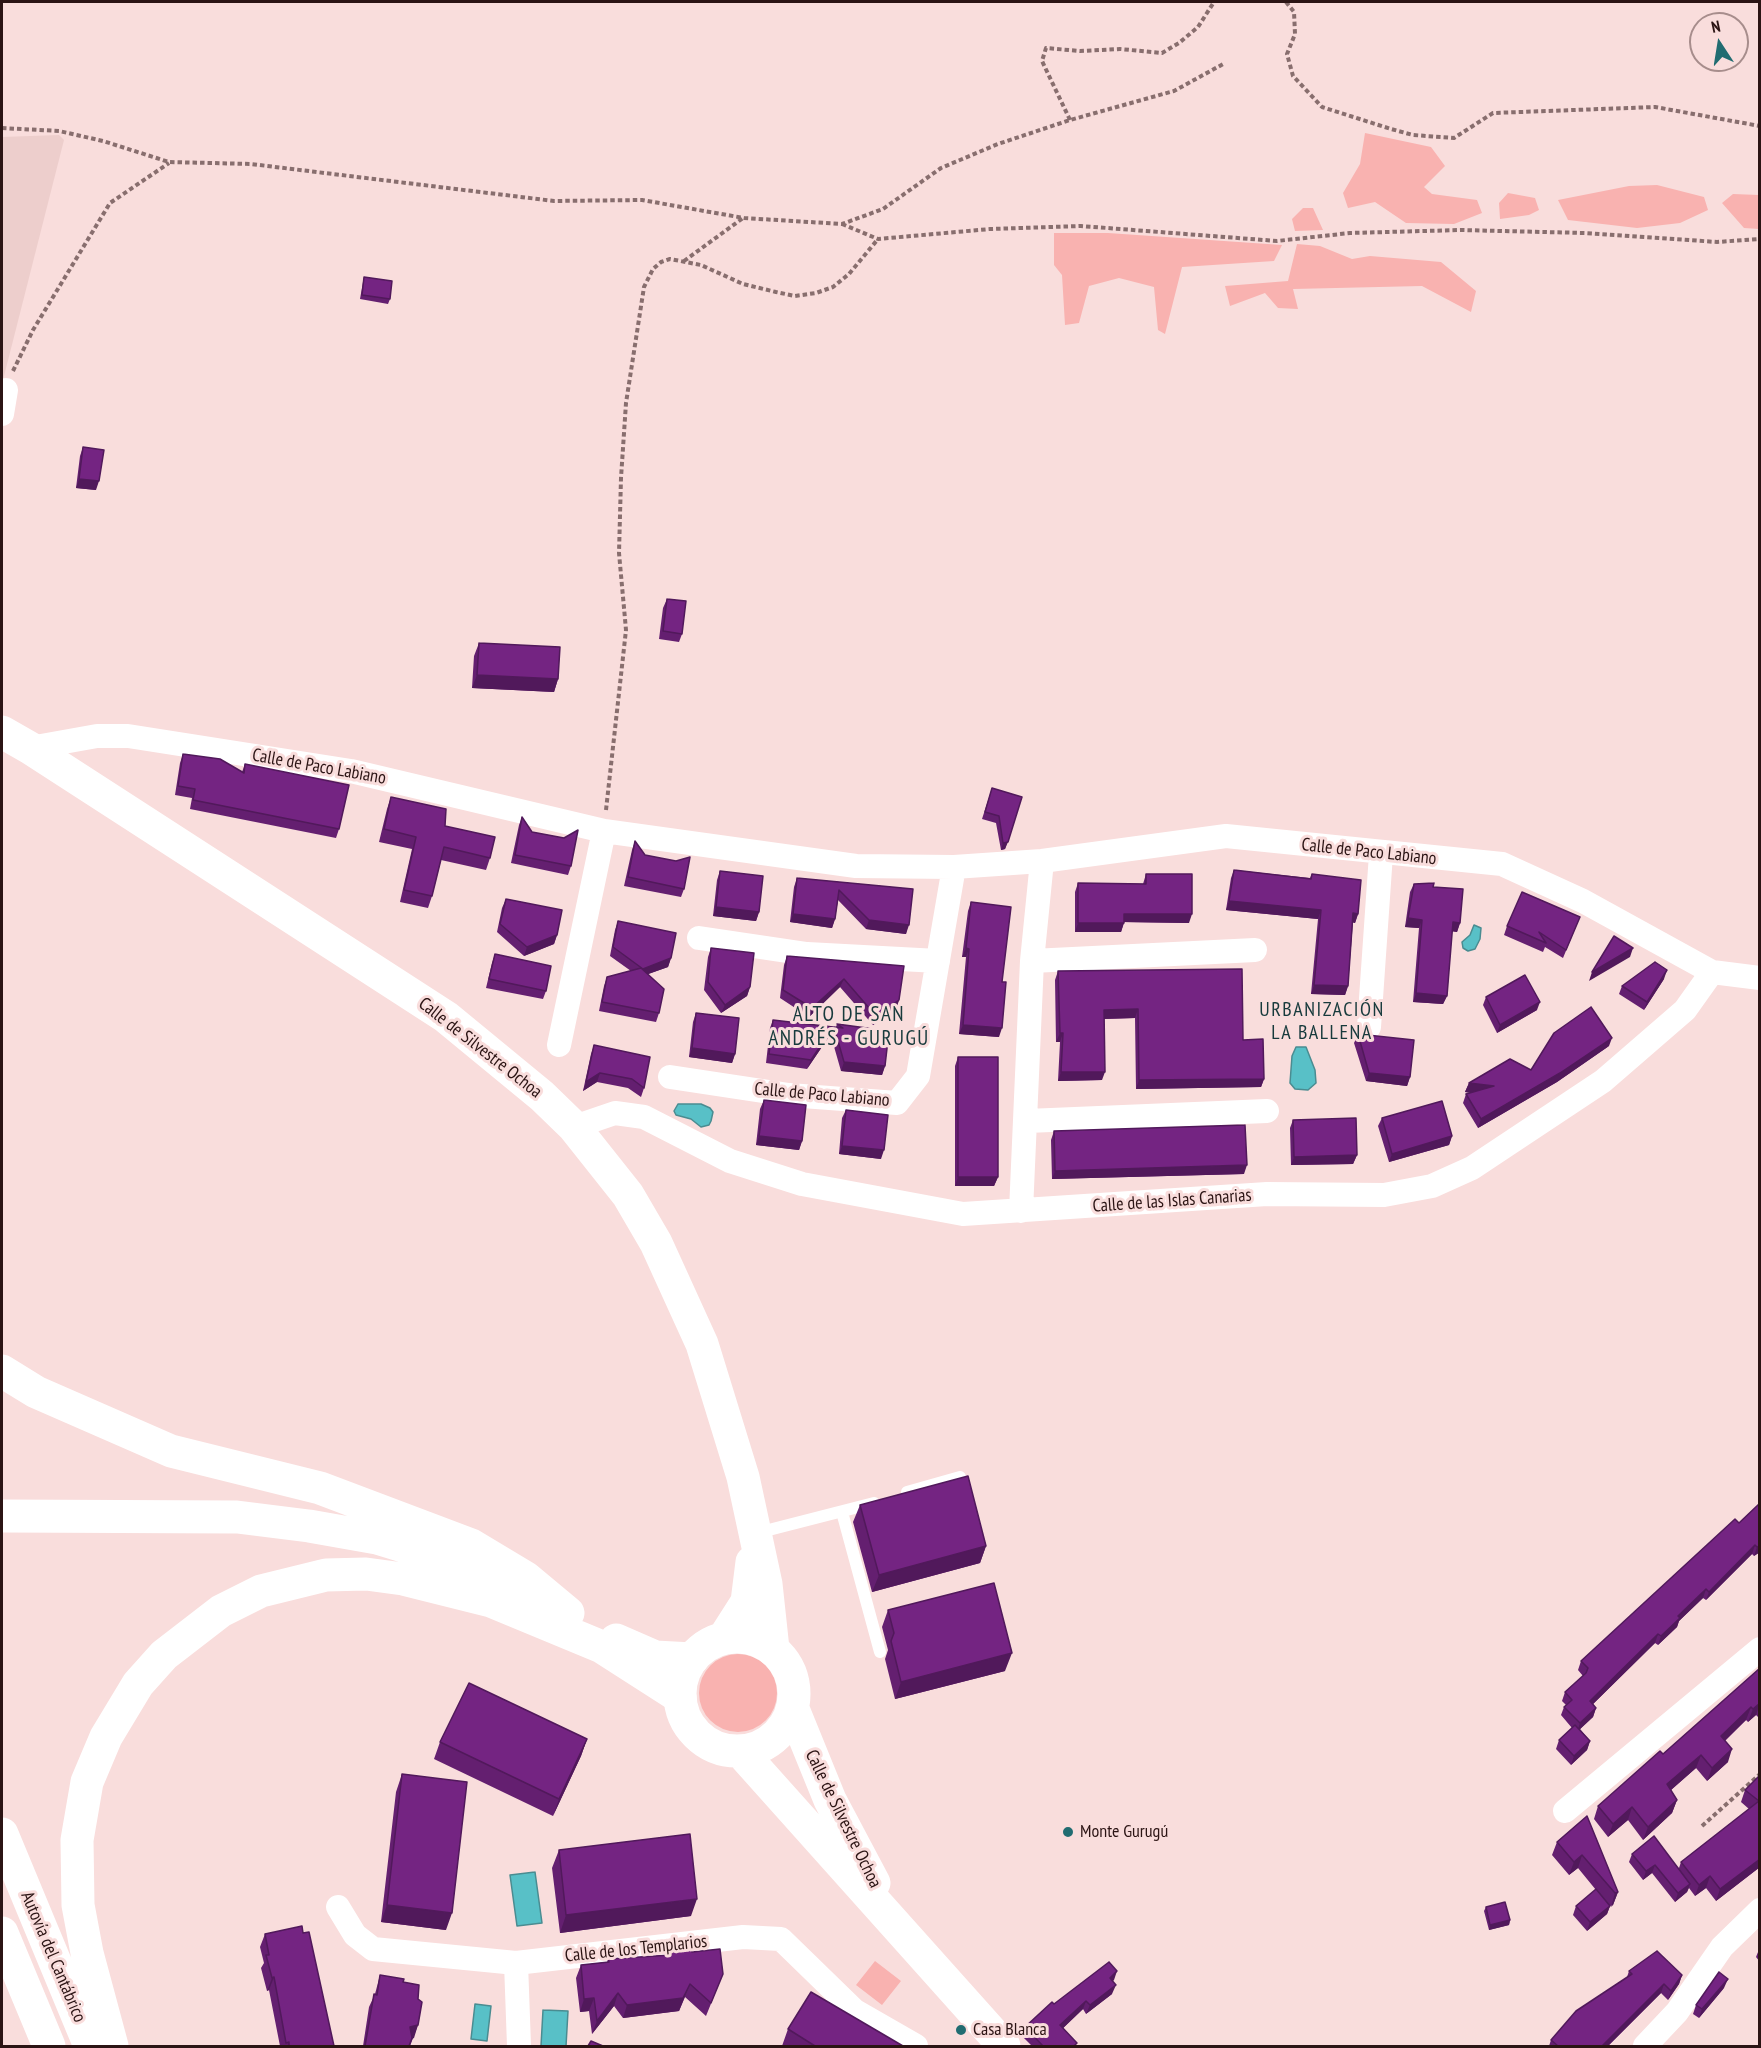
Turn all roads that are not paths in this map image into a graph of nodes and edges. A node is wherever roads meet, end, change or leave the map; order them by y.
1 (2, 732) edge
2 (30, 748) junction
3 (604, 831) junction
4 (1382, 854) junction
5 (1042, 861) junction
6 (954, 867) junction
7 (699, 938) dead end
8 (1255, 950) dead end
9 (938, 961) junction
10 (1032, 961) junction
11 (1712, 972) junction
12 (1760, 978) edge
13 (1369, 1027) dead end
14 (558, 1045) dead end
15 (670, 1077) dead end
16 (1267, 1111) dead end
17 (1027, 1121) junction
18 (574, 1127) junction
19 (1021, 1211) junction
20 (2, 1371) edge
21 (960, 1477) edge
22 (842, 1512) junction
23 (2, 1516) edge
24 (756, 1534) junction
25 (479, 1575) junction
26 (568, 1613) junction
27 (724, 1638) junction
28 (602, 1647) junction
29 (773, 1649) junction
30 (1760, 1649) edge
31 (880, 1652) dead end
32 (692, 1659) junction
33 (680, 1697) junction
34 (793, 1709) junction
35 (741, 1752) junction
36 (1565, 1811) dead end
37 (2, 1834) edge
38 (338, 1907) dead end
39 (1760, 1910) edge
40 (898, 1927) junction
41 (2, 1933) edge
42 (516, 1963) junction
43 (49, 2046) edge
44 (90, 2046) edge
45 (112, 2046) edge
46 (519, 2046) edge
47 (916, 2046) edge
48 (1004, 2046) edge
49 (1645, 2046) edge

1 - 2 highway, Calle de Silvestre Ochoa
2 - 3 street, Calle de Paco Labiano
2 - 18 highway, Calle de Silvestre Ochoa
3 - 6 street, Calle de Paco Labiano
3 - 14 street
4 - 5 street, Calle de Paco Labiano
4 - 11 street, Calle de Paco Labiano
4 - 13 street
5 - 6 street, Calle de Paco Labiano
5 - 10 street
6 - 9 street, Calle de Paco Labiano
7 - 9 street
8 - 10 street
9 - 15 street, Calle de Paco Labiano
10 - 17 street
11 - 12 street, Calle de Paco Labiano
11 - 19 street, Calle de las Islas Canarias
16 - 17 street
17 - 19 street
18 - 19 street, Calle de las Islas Canarias
18 - 24 highway, Calle de Silvestre Ochoa
20 - 26 highway
21 - 22 lane
22 - 24 lane
22 - 31 lane
23 - 25 highway
24 - 27 highway
24 - 29 highway, Calle de Silvestre Ochoa
25 - 26 highway
25 - 28 highway
26 - 32 highway
27 - 29 highway
27 - 32 highway
28 - 33 highway
28 - 45 highway
29 - 34 highway
30 - 36 street
32 - 33 highway
33 - 35 highway
34 - 35 highway
34 - 40 highway, Calle de Silvestre Ochoa
35 - 40 highway, Calle de Silvestre Ochoa
37 - 44 highway, Autovía del Cantábrico
38 - 42 street, Calle de los Templarios
39 - 49 street
40 - 48 highway, Calle de Silvestre Ochoa
41 - 43 highway
42 - 46 street
42 - 47 street, Calle de los Templarios

